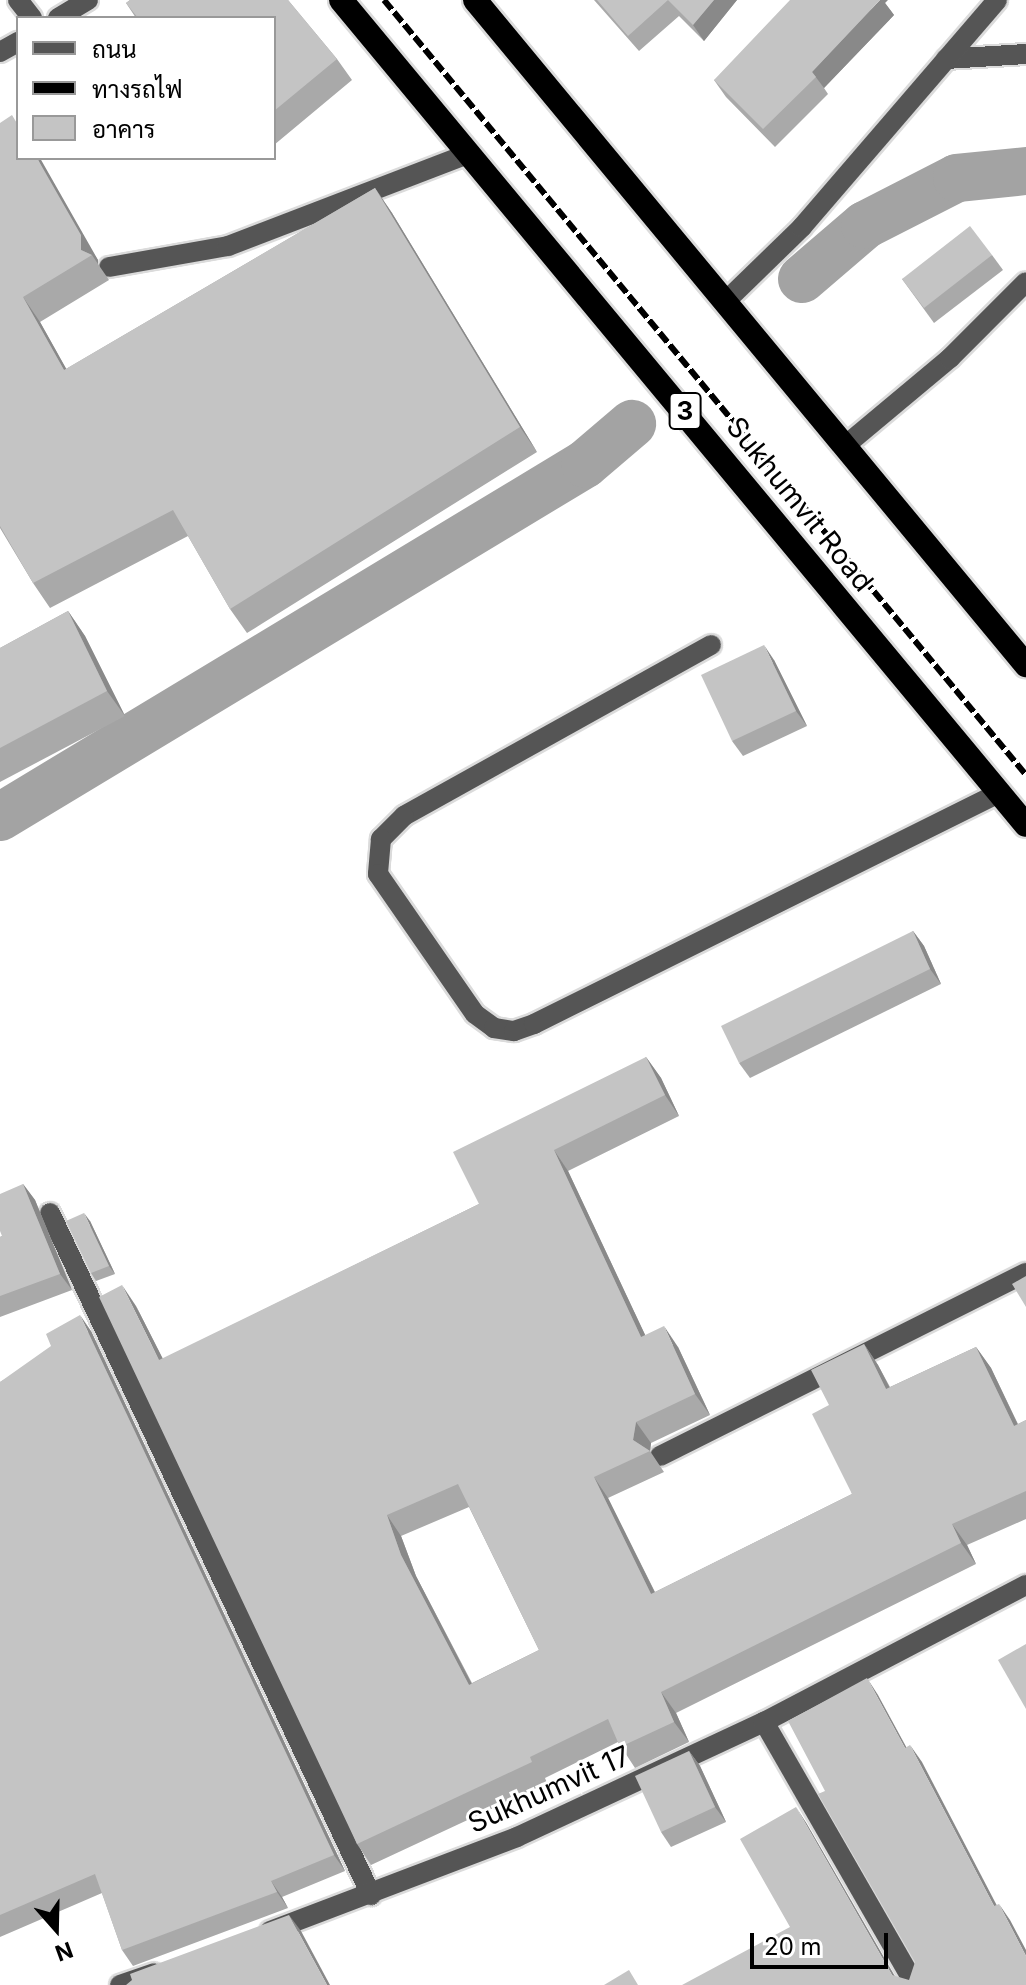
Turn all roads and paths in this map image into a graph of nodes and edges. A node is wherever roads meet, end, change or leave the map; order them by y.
1 (18, 0) edge
2 (88, 0) edge
3 (341, 0) edge
4 (475, 0) edge
5 (997, 0) edge
6 (30, 16) edge
7 (61, 16) edge
8 (1026, 54) edge
9 (946, 59) junction
10 (470, 153) junction
11 (109, 267) dead end
12 (1026, 282) edge
13 (726, 301) junction
14 (846, 445) junction
15 (711, 645) dead end
16 (1026, 665) edge
17 (999, 793) junction
18 (1026, 825) edge
19 (50, 1213) dead end
20 (1026, 1273) edge
21 (660, 1456) dead end
22 (1026, 1585) edge
23 (764, 1722) junction
24 (371, 1895) junction
25 (248, 1939) edge
26 (177, 1965) edge
27 (120, 1985) edge
28 (915, 1985) edge

1 - 6 street
2 - 7 street
3 - 10 highway, Sukhumvit Road / 3
4 - 13 highway
5 - 9 street
8 - 9 street
9 - 13 street
10 - 11 street
10 - 17 highway, Sukhumvit Road / 3
12 - 14 street
13 - 14 highway
14 - 16 highway
15 - 17 street
17 - 18 highway, Sukhumvit Road / 3
19 - 24 street
20 - 21 street
22 - 23 street, Sukhumvit 17
23 - 24 street, Sukhumvit 17
23 - 28 street
24 - 25 street, Sukhumvit 17
26 - 27 street

